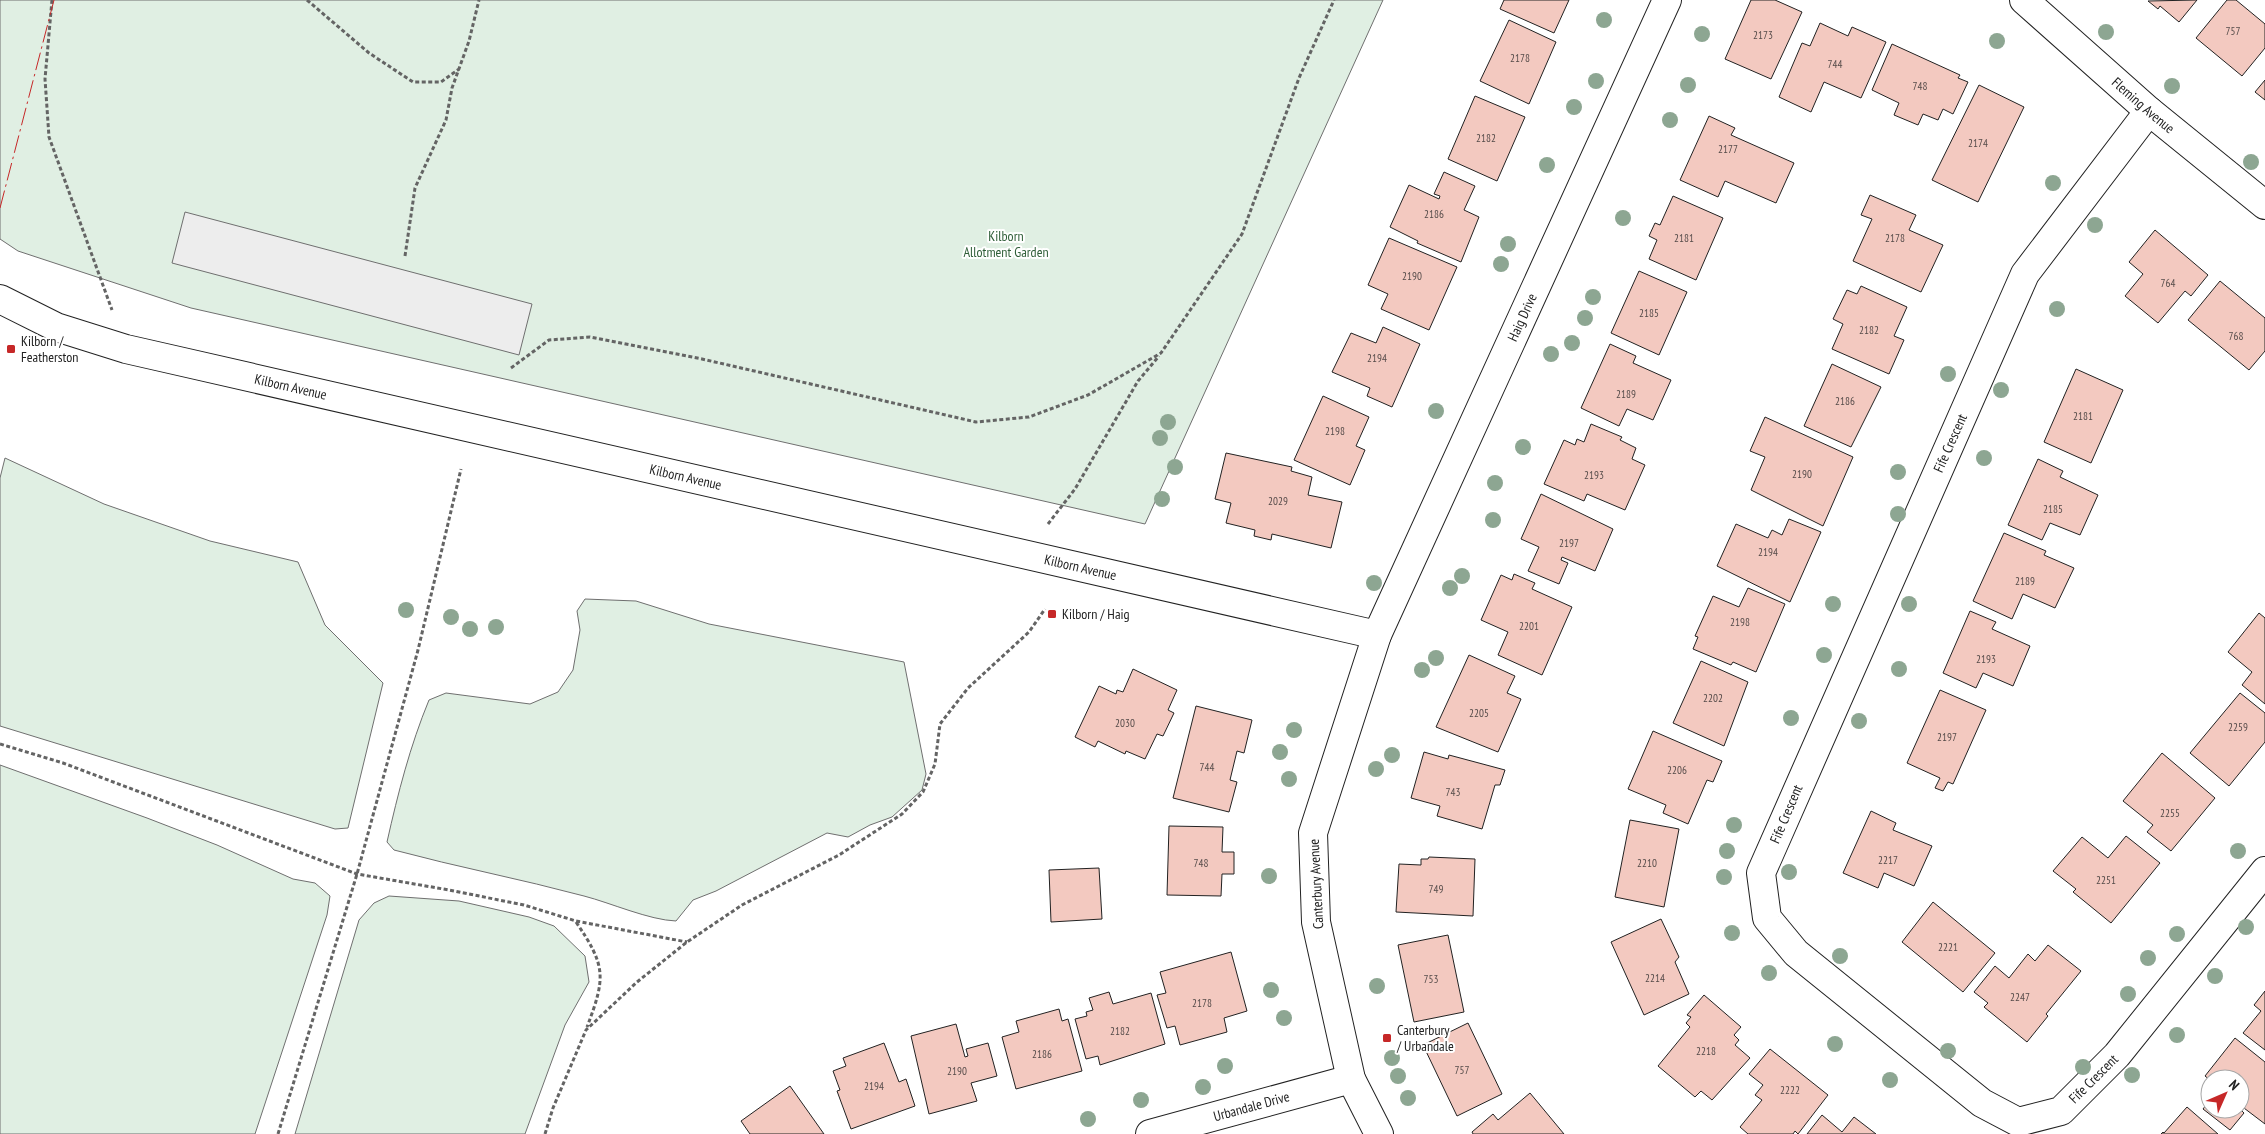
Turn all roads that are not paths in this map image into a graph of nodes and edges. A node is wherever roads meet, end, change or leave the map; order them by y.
1 (1667, 0) edge
2 (2024, 0) edge
3 (2148, 111) junction
4 (2265, 206) edge
5 (0, 299) edge
6 (1377, 635) junction
7 (2265, 871) edge
8 (1351, 1079) junction
9 (1150, 1134) edge
10 (1379, 1134) edge

1 - 6 street, Haig Drive
2 - 3 street, Fleming Avenue
3 - 4 street, Fleming Avenue
3 - 7 street, Fife Crescent
5 - 6 street, Kilborn Avenue
6 - 8 street, Canterbury Avenue
8 - 9 street, Urbandale Drive
8 - 10 street, Canterbury Avenue

